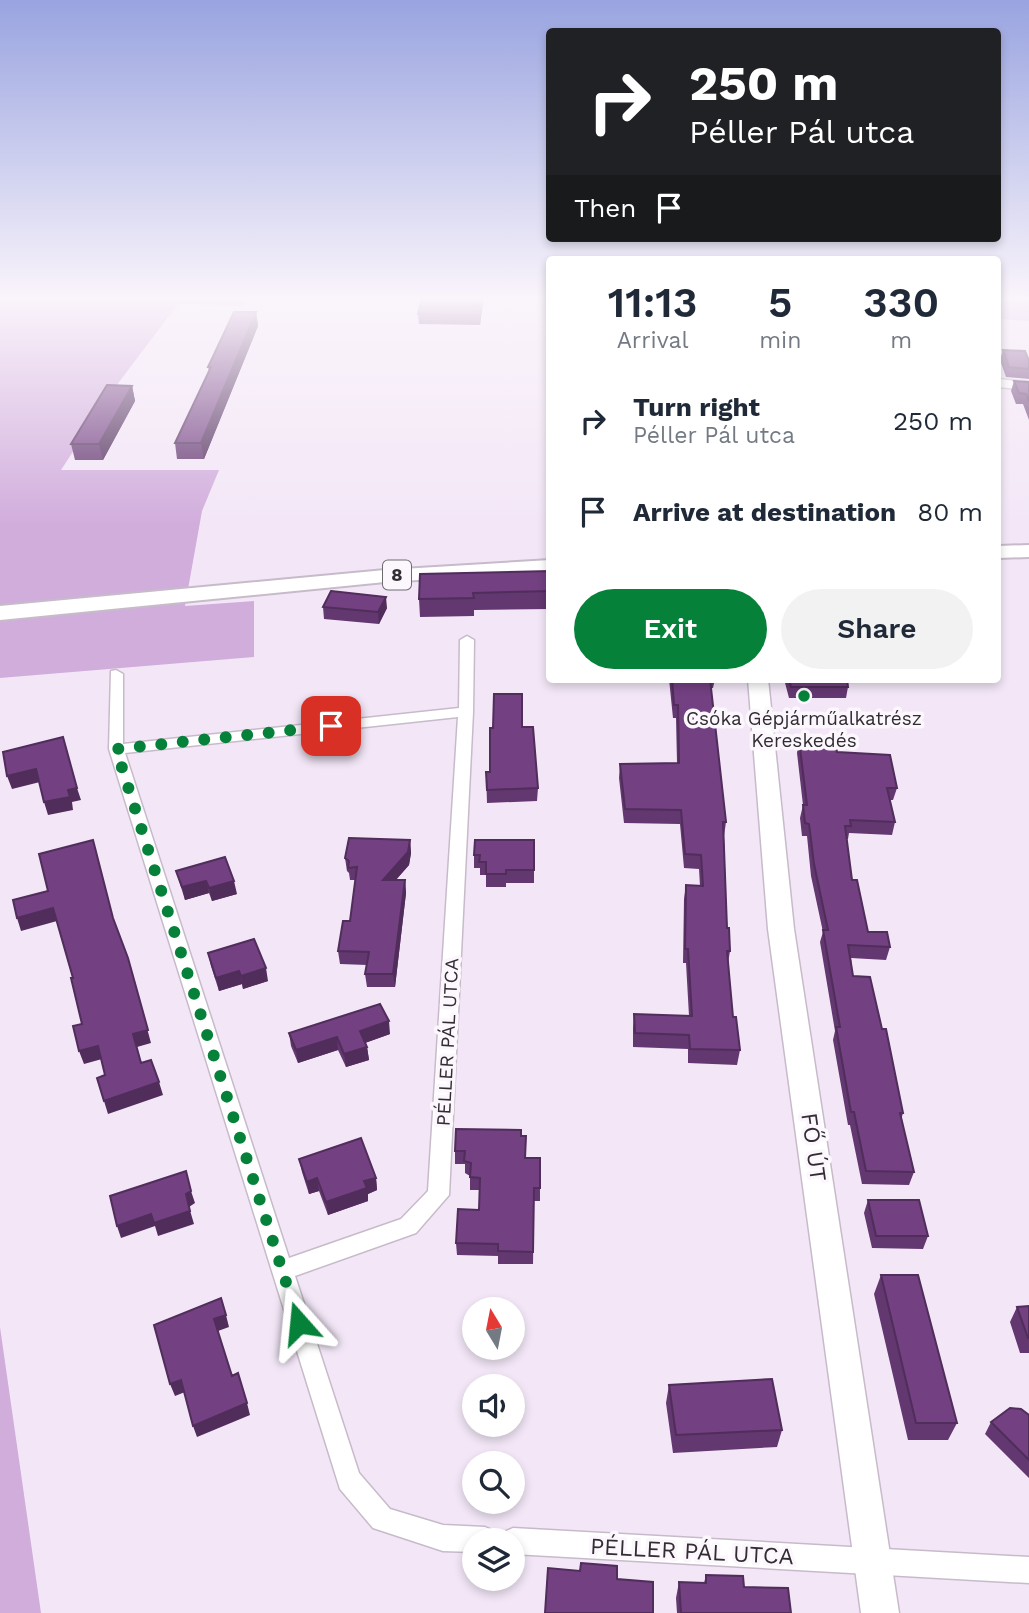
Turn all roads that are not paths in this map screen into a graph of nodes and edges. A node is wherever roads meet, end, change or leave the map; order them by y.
1 (1001, 383) edge
2 (1029, 386) edge
3 (1029, 551) edge
4 (1001, 552) edge
5 (546, 566) edge
6 (0, 613) edge
7 (467, 640) dead end
8 (117, 674) dead end
9 (758, 683) edge
10 (466, 712) junction
11 (116, 749) junction
12 (282, 1271) junction
13 (462, 1539) edge
14 (525, 1542) edge
15 (871, 1561) junction
16 (1029, 1570) edge
17 (880, 1613) edge

1 - 2 street
3 - 4 main road
5 - 6 main road, 8
7 - 10 street, PÉLLER PÁL UTCA
8 - 11 street
9 - 15 main road, FŐ ÚT
10 - 11 street
10 - 12 street, PÉLLER PÁL UTCA
11 - 12 street
12 - 13 street
14 - 15 street, PÉLLER PÁL UTCA
15 - 16 street, PÉLLER PÁL UTCA
15 - 17 main road, FŐ ÚT

